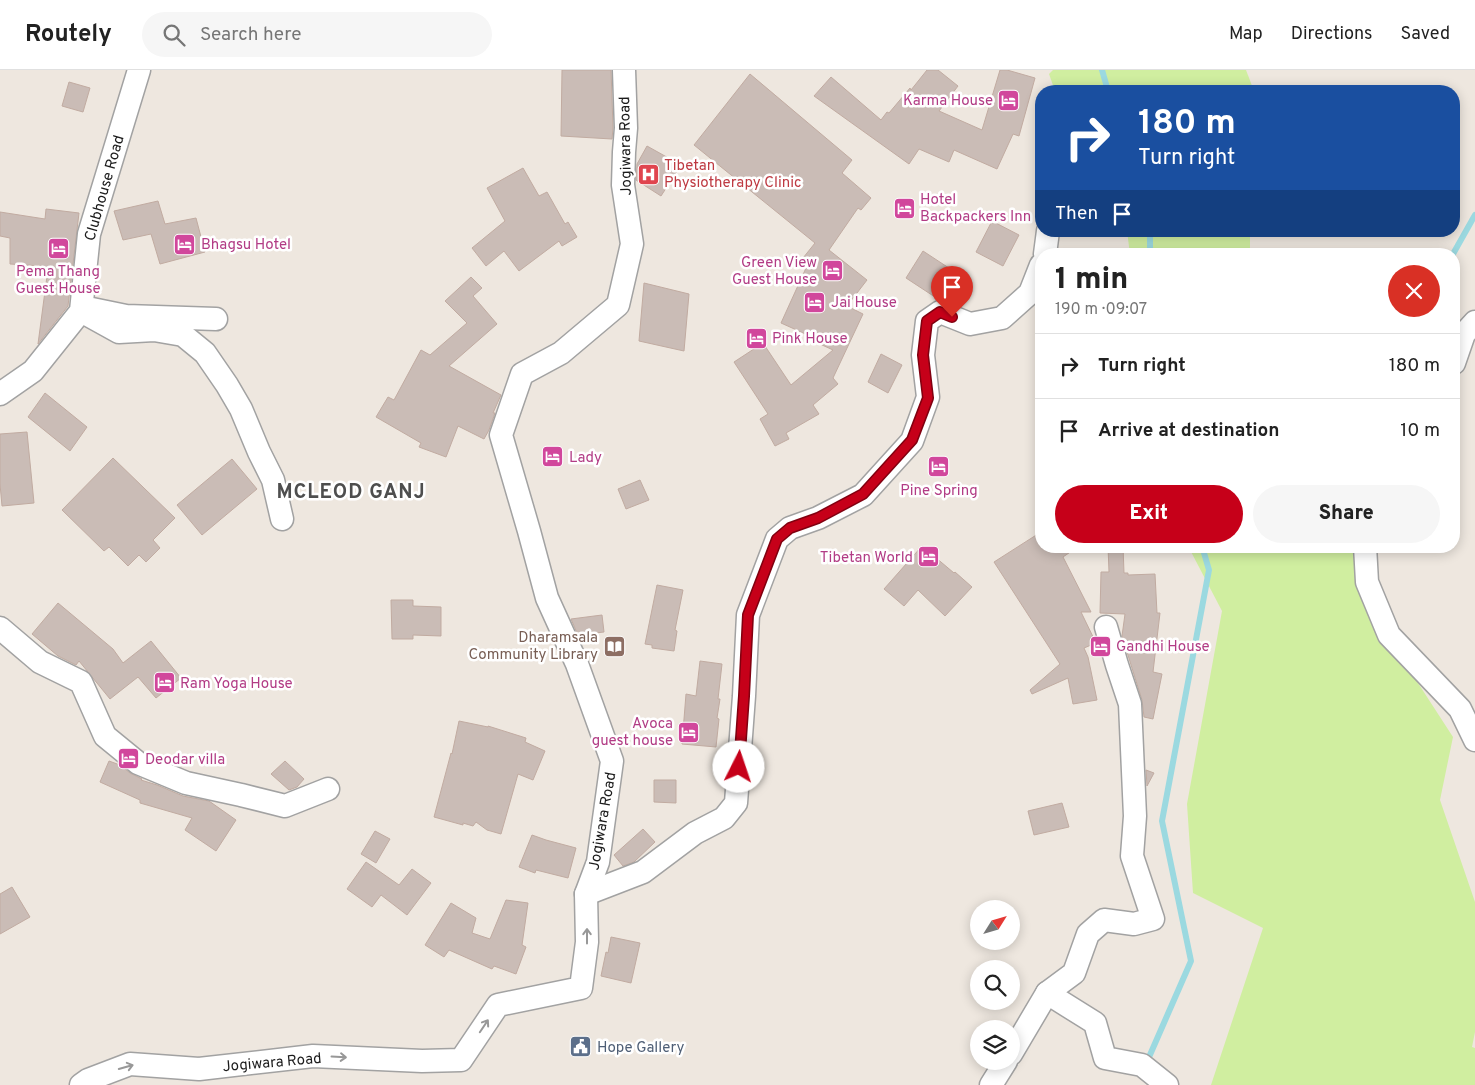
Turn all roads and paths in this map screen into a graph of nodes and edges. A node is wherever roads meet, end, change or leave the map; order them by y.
1 (139, 70) edge
2 (624, 70) edge
3 (1035, 280) edge
4 (81, 309) junction
5 (216, 318) dead end
6 (1475, 322) edge
7 (1460, 346) edge
8 (0, 394) edge
9 (282, 519) dead end
10 (1365, 553) edge
11 (1106, 627) dead end
12 (0, 628) edge
13 (1475, 740) edge
14 (328, 789) dead end
15 (586, 894) junction
16 (1047, 993) junction
17 (1020, 1041) edge
18 (1000, 1070) edge
19 (81, 1085) edge
20 (991, 1085) edge
21 (1167, 1085) edge

1 - 4 street, Clubhouse Road
2 - 15 street, Jogiwara Road
3 - 15 street
4 - 5 street
4 - 8 street
4 - 9 street
6 - 7 street
10 - 13 street
11 - 16 street
12 - 14 street
19 -> 15 street, Jogiwara Road
16 - 17 street
16 - 21 street
18 - 20 street

